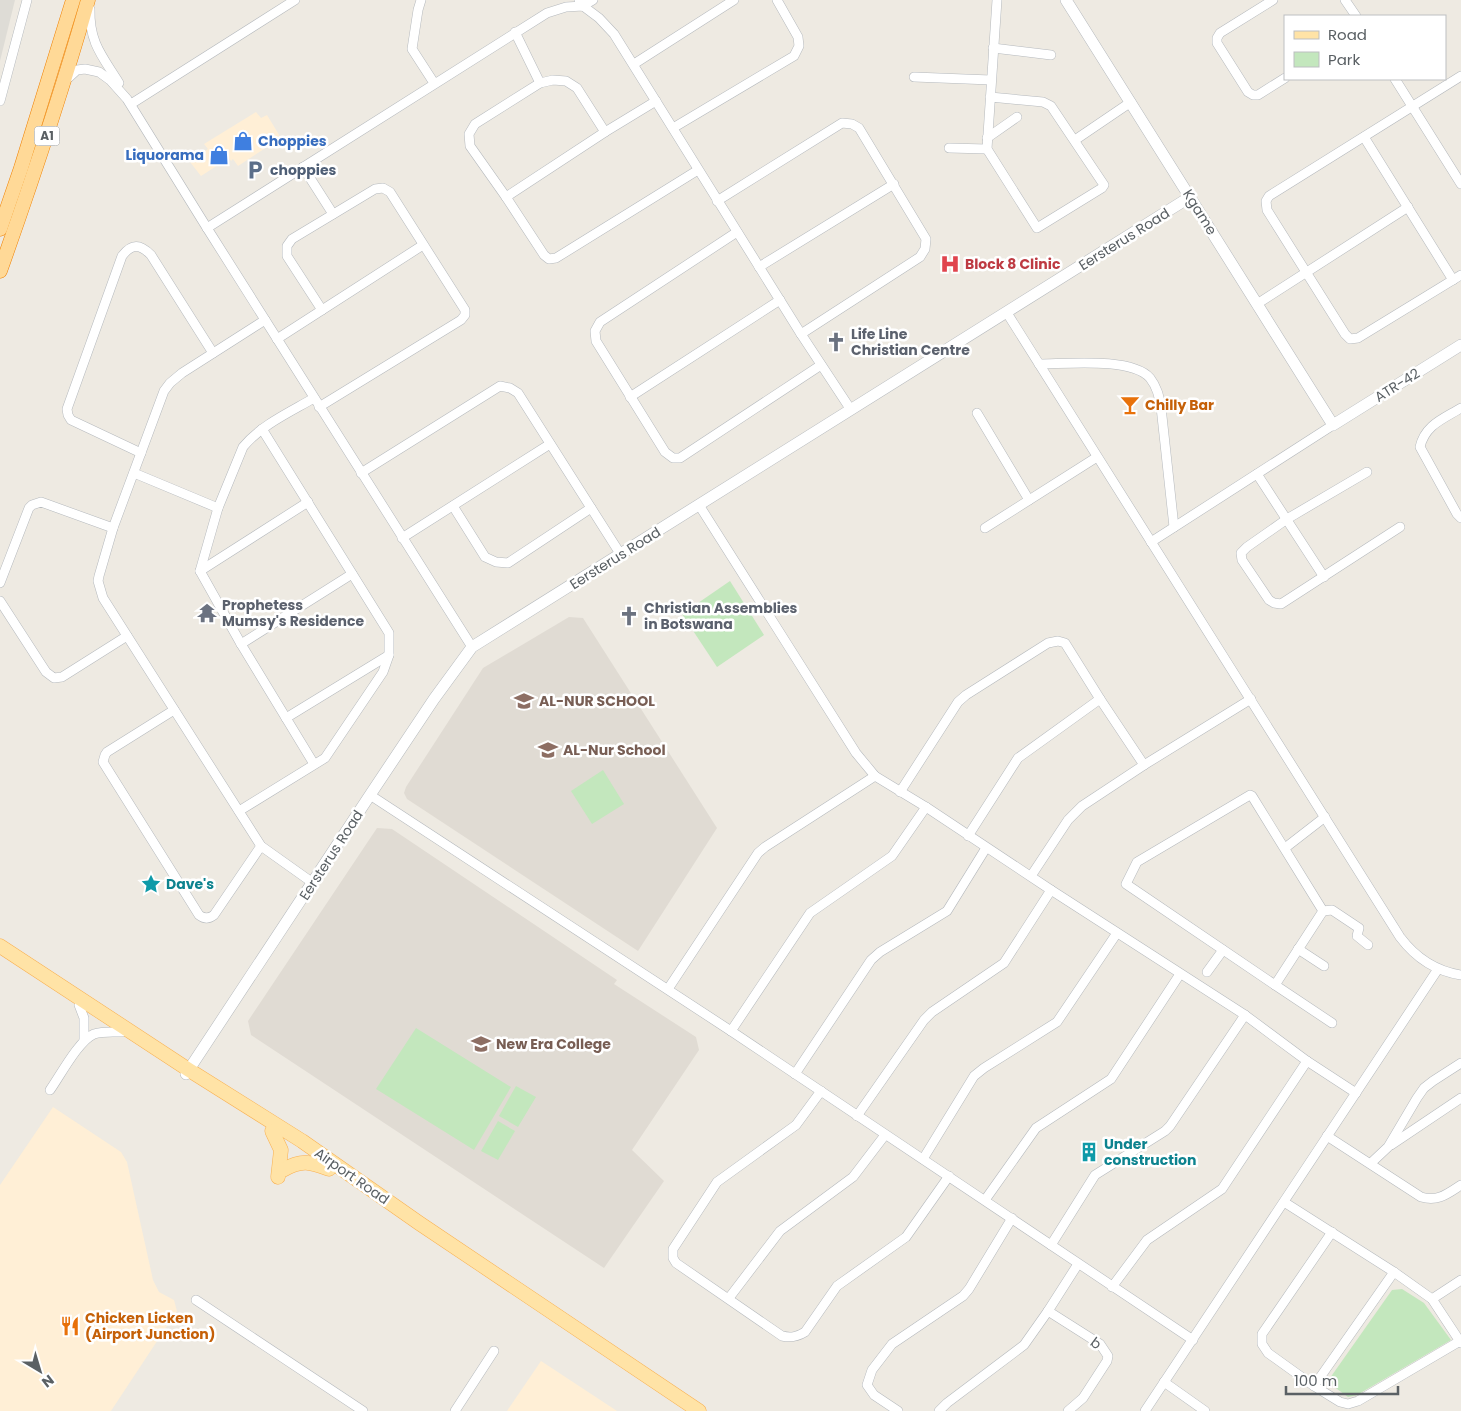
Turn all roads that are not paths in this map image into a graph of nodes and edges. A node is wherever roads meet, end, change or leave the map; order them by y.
1 (27, 0) edge
2 (72, 0) edge
3 (89, 0) edge
4 (296, 0) edge
5 (421, 0) edge
6 (593, 0) edge
7 (734, 0) edge
8 (777, 0) edge
9 (997, 0) edge
10 (1066, 0) edge
11 (1273, 0) edge
12 (1345, 0) edge
13 (581, 3) edge
14 (1355, 15) edge
15 (515, 32) junction
16 (993, 48) junction
17 (1050, 55) dead end
18 (634, 64) junction
19 (1461, 76) edge
20 (914, 77) dead end
21 (1284, 79) edge
22 (991, 80) junction
23 (1396, 80) edge
24 (64, 82) junction
25 (434, 83) junction
26 (540, 83) junction
27 (990, 97) junction
28 (0, 101) edge
29 (129, 102) junction
30 (656, 102) junction
31 (1131, 102) junction
32 (1412, 107) junction
33 (1017, 117) dead end
34 (673, 128) junction
35 (605, 132) junction
36 (1364, 136) junction
37 (987, 138) junction
38 (1075, 140) junction
39 (949, 148) dead end
40 (987, 149) junction
41 (303, 167) junction
42 (698, 170) junction
43 (1460, 178) edge
44 (894, 184) junction
45 (506, 196) junction
46 (1190, 198) junction
47 (717, 201) junction
48 (1408, 207) junction
49 (333, 214) junction
50 (207, 228) junction
51 (0, 229) edge
52 (737, 232) junction
53 (423, 245) junction
54 (760, 267) junction
55 (0, 271) edge
56 (1306, 272) junction
57 (1457, 277) edge
58 (780, 300) junction
59 (1257, 304) junction
60 (322, 310) junction
61 (1007, 313) junction
62 (265, 320) junction
63 (801, 334) junction
64 (277, 339) junction
65 (1461, 345) edge
66 (213, 353) junction
67 (1039, 364) junction
68 (821, 365) junction
69 (630, 397) junction
70 (314, 398) junction
71 (319, 407) junction
72 (1461, 408) edge
73 (851, 410) junction
74 (977, 413) dead end
75 (1333, 424) junction
76 (262, 429) junction
77 (550, 444) junction
78 (141, 453) junction
79 (1097, 457) junction
80 (1367, 472) dead end
81 (134, 473) junction
82 (361, 473) junction
83 (1258, 474) junction
84 (1029, 500) junction
85 (308, 502) junction
86 (699, 505) junction
87 (453, 506) junction
88 (218, 508) junction
89 (591, 508) junction
90 (1461, 518) edge
91 (1287, 519) junction
92 (1174, 527) junction
93 (1400, 527) dead end
94 (113, 528) junction
95 (985, 528) dead end
96 (402, 538) junction
97 (1151, 542) junction
98 (621, 555) junction
99 (200, 571) junction
100 (352, 574) junction
101 (1324, 577) junction
102 (0, 583) edge
103 (0, 601) edge
104 (127, 636) junction
105 (241, 644) junction
106 (472, 647) junction
107 (389, 655) junction
108 (1100, 699) junction
109 (1251, 699) junction
110 (174, 710) junction
111 (286, 718) junction
112 (314, 764) junction
113 (1144, 765) junction
114 (875, 776) junction
115 (900, 792) junction
116 (370, 795) junction
117 (926, 807) junction
118 (239, 812) junction
119 (1325, 817) junction
120 (968, 836) junction
121 (261, 846) junction
122 (986, 848) junction
123 (1285, 848) junction
124 (1031, 876) junction
125 (313, 882) junction
126 (1051, 890) junction
127 (1323, 911) junction
128 (1117, 933) junction
129 (1368, 945) dead end
130 (0, 946) edge
131 (1298, 949) junction
132 (1223, 950) junction
133 (0, 951) edge
134 (1324, 966) dead end
135 (1438, 969) junction
136 (1207, 972) dead end
137 (1180, 974) junction
138 (1461, 975) edge
139 (1275, 985) junction
140 (668, 989) junction
141 (79, 1005) junction
142 (1245, 1015) junction
143 (1332, 1023) dead end
144 (731, 1031) junction
145 (122, 1032) junction
146 (84, 1040) junction
147 (1306, 1061) junction
148 (1461, 1063) edge
149 (187, 1072) junction
150 (795, 1074) junction
151 (50, 1090) dead end
152 (820, 1092) junction
153 (1356, 1093) junction
154 (1461, 1098) edge
155 (857, 1116) junction
156 (272, 1131) junction
157 (885, 1135) junction
158 (1327, 1136) junction
159 (1388, 1147) junction
160 (923, 1159) junction
161 (1371, 1163) junction
162 (329, 1169) junction
163 (949, 1176) junction
164 (1461, 1185) edge
165 (985, 1200) junction
166 (1284, 1202) junction
167 (1012, 1218) junction
168 (419, 1223) junction
169 (1332, 1232) junction
170 (1051, 1245) junction
171 (1078, 1264) junction
172 (1394, 1272) junction
173 (1461, 1280) edge
174 (1112, 1287) junction
175 (729, 1298) junction
176 (1432, 1299) junction
177 (196, 1300) dead end
178 (1048, 1311) junction
179 (1193, 1340) junction
180 (1460, 1342) edge
181 (494, 1351) dead end
182 (1164, 1382) junction
183 (1314, 1386) junction
184 (363, 1411) edge
185 (455, 1411) edge
186 (699, 1411) edge
187 (898, 1411) edge
188 (939, 1411) edge
189 (1068, 1411) edge
190 (1145, 1411) edge
191 (1205, 1411) edge

1 - 28 street
2 - 51 highway, A1
3 - 24 highway, A1
3 - 29 street
4 - 29 street
5 - 25 street
6 - 13 street
7 - 18 street
8 - 34 street
9 - 16 street
10 - 31 street, Kgame
11 - 21 street
12 - 14 street
13 - 15 street
13 - 18 street
15 - 25 street
15 - 26 street
16 - 17 street
16 - 22 street
18 - 30 street
19 - 32 street
20 - 22 street
22 - 27 street
23 - 32 street
24 - 29 street
24 - 55 highway, A1
25 - 41 street
26 - 35 street
26 - 45 street
27 - 37 street
27 - 38 street
29 - 50 street
30 - 34 street
30 - 35 street
31 - 38 street
31 - 46 street, Kgame
32 - 36 street
32 - 43 street
33 - 37 street
34 - 42 street
35 - 45 street
36 - 48 street
36 - 56 street
37 - 40 street
38 - 40 street
39 - 40 street
41 - 49 street
41 - 50 street
42 - 45 street
42 - 47 street
44 - 47 street
44 - 54 street
44 - 63 street
46 - 59 street, Kgame
46 - 61 street, Eersterus Road
47 - 52 street
48 - 56 street
48 - 57 street
49 - 53 street
49 - 60 street
50 - 62 street
52 - 54 street
52 - 69 street
53 - 60 street
53 - 71 street
54 - 58 street
56 - 57 street
56 - 59 street
58 - 63 street
58 - 69 street
59 - 75 street, Kgame
60 - 64 street
61 - 67 street
61 - 73 street, Eersterus Road
62 - 64 street
62 - 66 street
63 - 68 street
64 - 70 street
65 - 75 street, ATR-42
66 - 78 street
66 - 78 street
67 - 79 street
67 - 92 street
68 - 69 street
68 - 73 street
70 - 71 street
70 - 76 street
71 - 82 street
72 - 90 street
73 - 86 street, Eersterus Road
74 - 84 street
75 - 83 street
76 - 85 street
76 - 88 street
77 - 82 street
77 - 87 street
77 - 89 street
78 - 81 street
79 - 84 street
79 - 97 street
80 - 91 street
81 - 88 street
81 - 94 street
82 - 96 street
83 - 91 street
83 - 92 street
84 - 95 street
85 - 99 street
85 - 100 street
86 - 98 street, Eersterus Road
86 - 114 street
87 - 89 street
87 - 96 street
88 - 99 street
89 - 98 street
91 - 101 street
91 - 101 street
92 - 97 street
93 - 101 street
94 - 102 street
94 - 104 street
96 - 106 street
97 - 109 street
98 - 106 street, Eersterus Road
99 - 105 street
100 - 105 street
100 - 107 street
103 - 104 street
104 - 110 street
105 - 111 street
106 - 116 street, Eersterus Road
107 - 111 street
107 - 112 street
108 - 113 street
108 - 115 street
108 - 120 street
109 - 113 street
109 - 119 street
110 - 118 street
110 - 121 street
111 - 112 street
112 - 118 street
113 - 124 street
114 - 115 street
114 - 140 street
115 - 117 street
116 - 125 street, Eersterus Road
116 - 140 street
117 - 120 street
117 - 144 street
118 - 121 street
119 - 123 street
119 - 135 street
120 - 122 street
121 - 125 street
122 - 124 street
122 - 150 street
123 - 127 street
123 - 132 street
124 - 126 street
125 - 149 street, Eersterus Road
126 - 128 street
126 - 155 street
127 - 129 street
127 - 131 street
128 - 137 street
128 - 160 street
130 - 149 main road, Airport Road
131 - 134 street
131 - 139 street
132 - 136 street
132 - 139 street
133 - 141 main road
135 - 138 street
135 - 153 street
137 - 142 street
137 - 165 street
139 - 143 street
140 - 144 street
141 - 145 main road
141 - 146 street
142 - 147 street
142 - 170 street
144 - 150 street
145 - 146 street
145 - 149 main road
146 - 151 street
147 - 153 street
147 - 174 street
148 - 159 street
149 - 156 main road
149 - 168 main road, Airport Road
150 - 152 street
152 - 155 street
152 - 175 street
153 - 158 street
154 - 159 street
155 - 157 street
156 - 162 main road
156 - 162 main road
157 - 160 street
157 - 175 street
158 - 161 street
158 - 166 street
159 - 161 street
160 - 163 street
161 - 164 street
162 - 168 main road
163 - 165 street
163 - 175 street
165 - 167 street
166 - 169 street
166 - 179 street
167 - 170 street
167 - 187 street
168 - 186 main road, Airport Road
169 - 172 street
169 - 183 street
170 - 171 street
171 - 174 street
171 - 178 street
172 - 176 street
172 - 183 street
173 - 176 street
174 - 179 street
176 - 180 street
177 - 184 street
178 - 188 street
178 - 189 street, b
179 - 182 street
180 - 183 street
181 - 185 street
182 - 190 street
182 - 191 street

